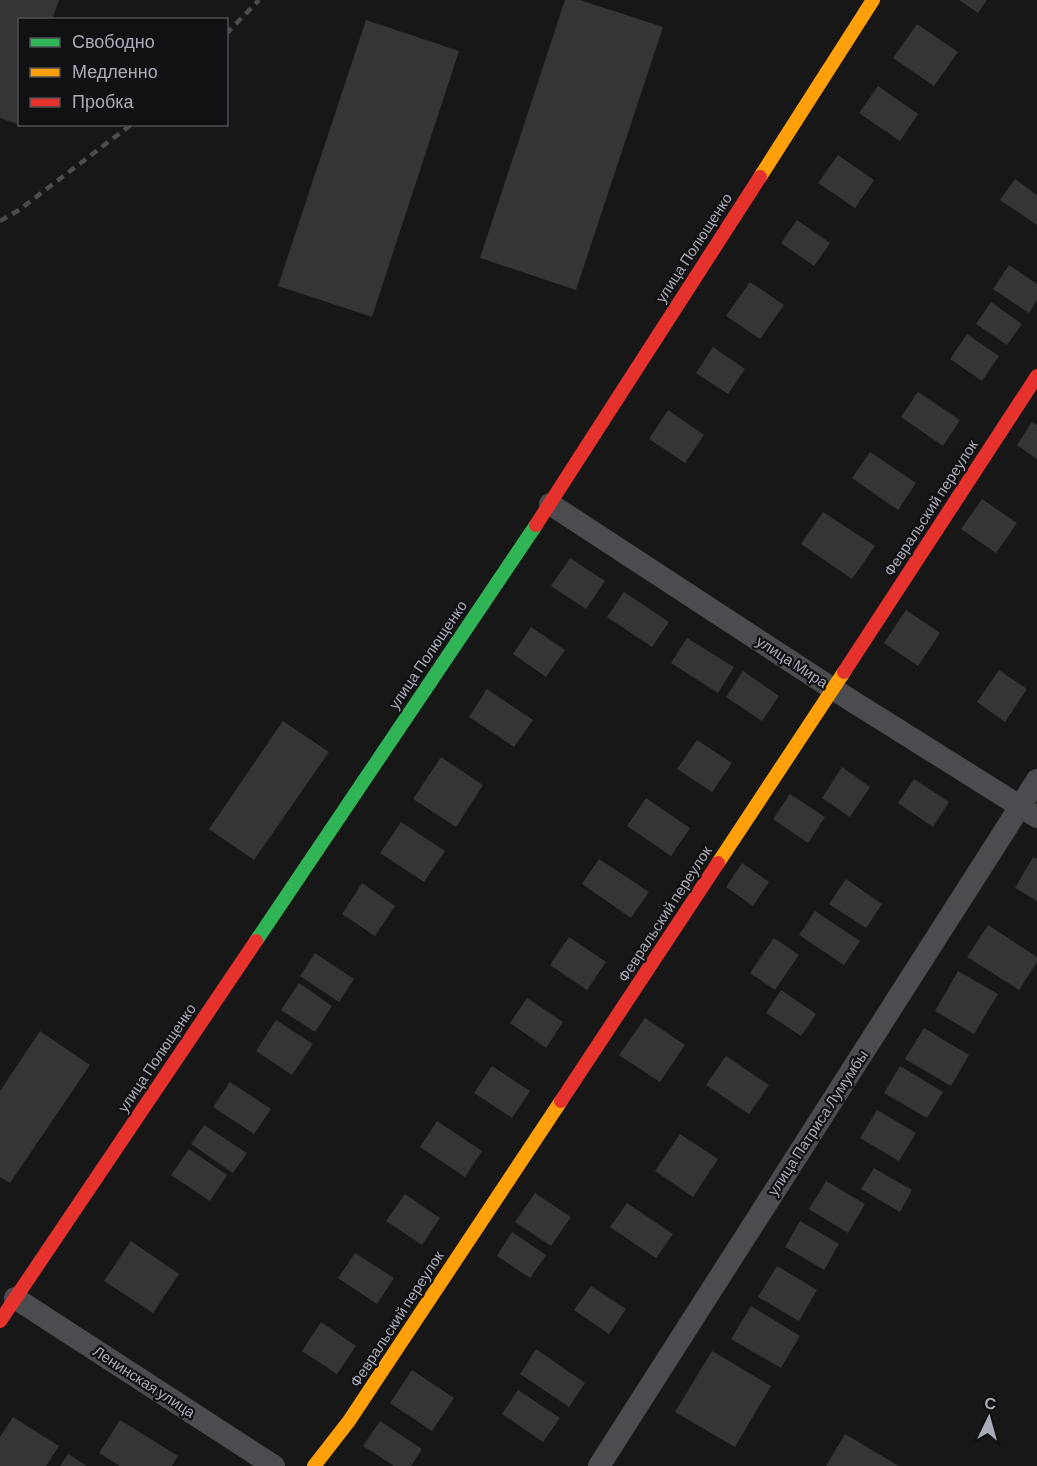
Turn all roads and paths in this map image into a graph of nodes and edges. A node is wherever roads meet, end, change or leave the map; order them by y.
1 (873, 0) edge
2 (1037, 376) edge
3 (550, 504) junction
4 (833, 689) junction
5 (1037, 780) edge
6 (1029, 812) edge
7 (15, 1298) junction
8 (0, 1321) edge
9 (274, 1466) edge
10 (314, 1466) edge
11 (599, 1466) edge

1 - 3 street, улица Полющенко
2 - 4 street, Февральский переулок
3 - 4 street, улица Мира
3 - 7 street, улица Полющенко
4 - 6 street, улица Мира
4 - 10 street, Февральский переулок
5 - 6 street, улица Патриса Лумумбы
6 - 11 street, улица Патриса Лумумбы
7 - 8 street, улица Полющенко
7 - 9 street, Ленинская улица

